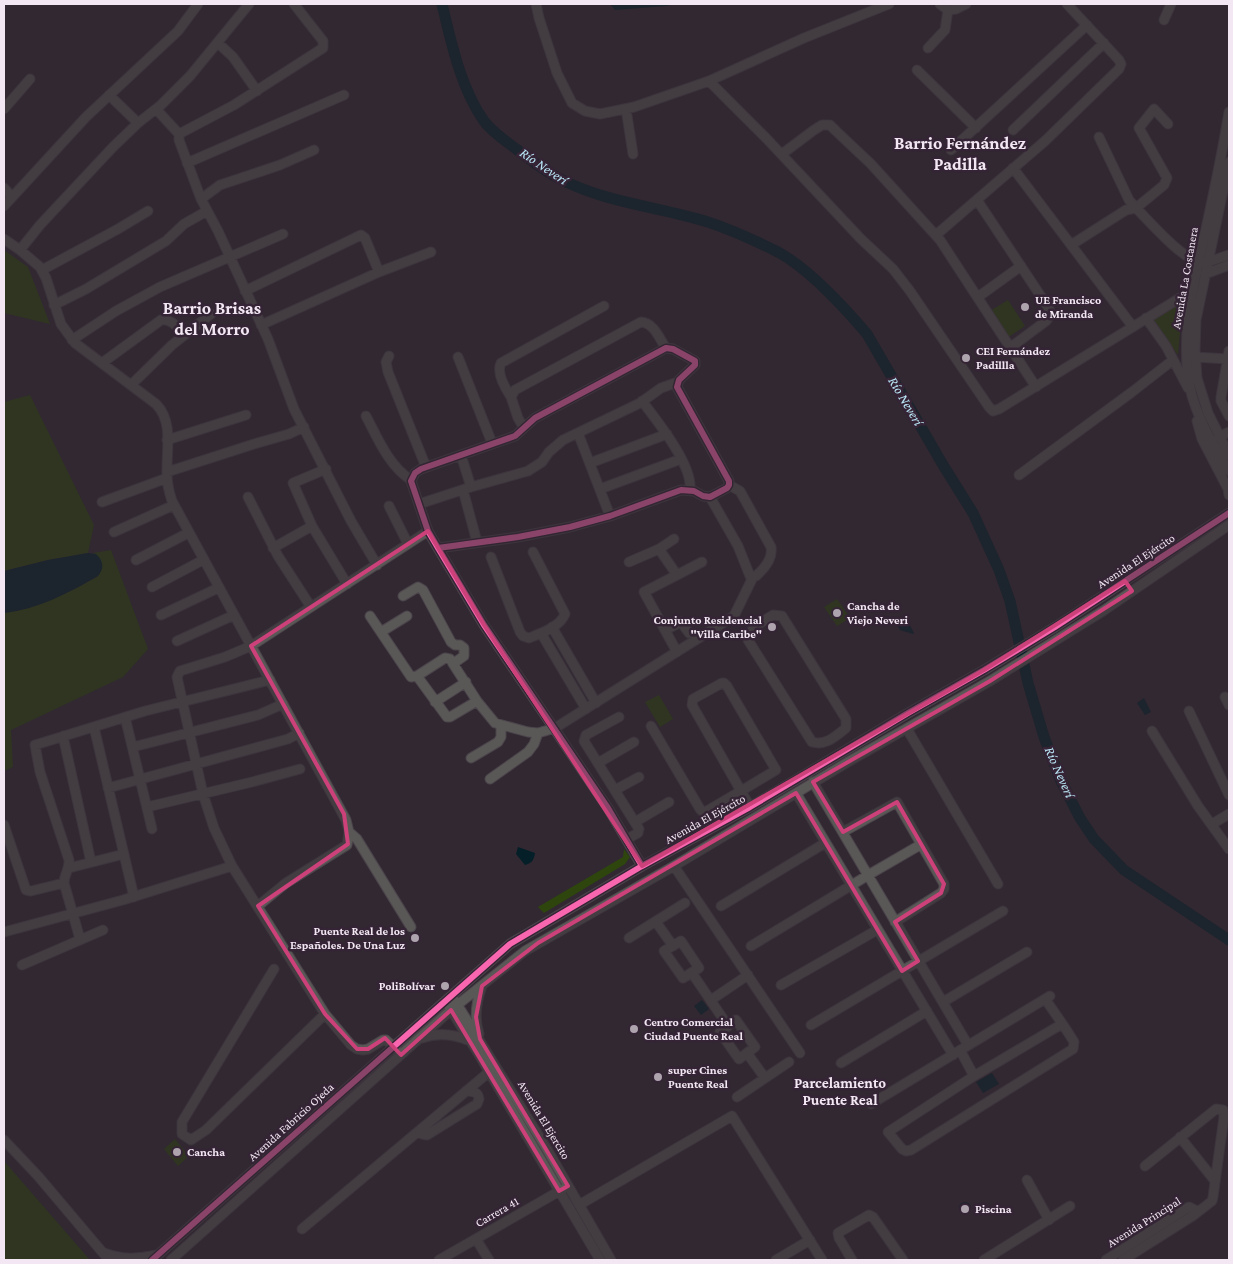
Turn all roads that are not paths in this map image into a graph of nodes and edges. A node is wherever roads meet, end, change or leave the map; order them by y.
1 (198, 4) edge
2 (249, 4) edge
3 (294, 4) edge
4 (536, 4) edge
5 (889, 4) edge
6 (940, 4) edge
7 (966, 4) edge
8 (1067, 4) edge
9 (1171, 4) edge
10 (948, 10) junction
11 (1164, 20) dead end
12 (1087, 25) junction
13 (218, 43) junction
14 (1104, 43) junction
15 (928, 48) dead end
16 (917, 70) dead end
17 (30, 79) dead end
18 (709, 81) junction
19 (257, 91) junction
20 (109, 95) junction
21 (344, 95) dead end
22 (156, 109) junction
23 (626, 109) junction
24 (4, 110) edge
25 (1229, 112) edge
26 (138, 123) junction
27 (1168, 124) dead end
28 (976, 128) junction
29 (1013, 130) dead end
30 (179, 134) junction
31 (1099, 137) dead end
32 (314, 150) dead end
33 (951, 150) dead end
34 (633, 154) dead end
35 (782, 154) junction
36 (1229, 162) edge
37 (187, 163) junction
38 (1013, 168) junction
39 (4, 188) edge
40 (12, 197) junction
41 (201, 199) junction
42 (976, 200) junction
43 (4, 206) edge
44 (1136, 208) junction
45 (148, 211) dead end
46 (207, 211) junction
47 (283, 234) dead end
48 (936, 235) junction
49 (4, 240) edge
50 (1071, 245) junction
51 (20, 250) junction
52 (431, 252) dead end
53 (1229, 256) edge
54 (230, 257) junction
55 (1203, 262) junction
56 (1229, 265) edge
57 (1021, 266) junction
58 (42, 270) junction
59 (379, 272) junction
60 (1205, 274) junction
61 (1193, 290) junction
62 (245, 291) junction
63 (978, 298) junction
64 (54, 305) junction
65 (604, 306) dead end
66 (211, 314) dead end
67 (1146, 318) junction
68 (261, 325) junction
69 (1133, 327) junction
70 (185, 334) junction
71 (72, 340) junction
72 (1011, 347) junction
73 (666, 348) junction
74 (1229, 355) edge
75 (389, 356) dead end
76 (458, 357) dead end
77 (1195, 357) junction
78 (1173, 360) junction
79 (102, 363) junction
80 (678, 382) junction
81 (130, 385) junction
82 (1036, 387) junction
83 (511, 397) junction
84 (1193, 399) junction
85 (642, 401) junction
86 (246, 415) dead end
87 (366, 416) dead end
88 (1229, 416) edge
89 (304, 427) junction
90 (524, 428) junction
91 (1229, 432) edge
92 (578, 433) junction
93 (667, 434) junction
94 (1219, 437) junction
95 (167, 440) junction
96 (492, 443) junction
97 (461, 455) junction
98 (1229, 455) edge
99 (681, 459) junction
100 (590, 463) junction
101 (426, 467) junction
102 (326, 469) junction
103 (1229, 471) edge
104 (1019, 474) dead end
105 (167, 475) junction
106 (412, 480) junction
107 (729, 485) junction
108 (467, 488) junction
109 (600, 489) junction
110 (690, 490) junction
111 (1229, 495) edge
112 (248, 497) dead end
113 (710, 497) junction
114 (102, 502) dead end
115 (419, 504) junction
116 (174, 505) junction
117 (389, 506) dead end
118 (1229, 508) edge
119 (610, 516) junction
120 (1227, 518) edge
121 (312, 526) junction
122 (428, 531) junction
123 (114, 532) dead end
124 (188, 533) junction
125 (674, 539) dead end
126 (477, 542) junction
127 (408, 544) junction
128 (273, 548) junction
129 (438, 548) junction
130 (659, 549) junction
131 (534, 552) dead end
132 (491, 557) dead end
133 (136, 560) dead end
134 (203, 560) junction
135 (629, 562) dead end
136 (702, 562) dead end
137 (377, 566) junction
138 (677, 575) junction
139 (753, 577) junction
140 (1125, 581) junction
141 (347, 584) junction
142 (152, 587) dead end
143 (218, 588) junction
144 (1132, 591) junction
145 (403, 596) dead end
146 (311, 607) junction
147 (160, 615) dead end
148 (234, 615) junction
149 (370, 616) dead end
150 (407, 616) dead end
151 (552, 627) junction
152 (664, 630) junction
153 (381, 632) junction
154 (541, 633) junction
155 (688, 633) dead end
156 (177, 641) dead end
157 (251, 646) junction
158 (676, 652) junction
159 (454, 663) junction
160 (417, 676) junction
161 (270, 680) junction
162 (466, 682) junction
163 (478, 701) junction
164 (435, 702) junction
165 (182, 703) junction
166 (596, 703) junction
167 (283, 704) junction
168 (586, 709) junction
169 (1189, 711) dead end
170 (125, 717) junction
171 (619, 717) dead end
172 (501, 725) junction
173 (651, 726) dead end
174 (94, 727) junction
175 (555, 728) junction
176 (907, 728) junction
177 (1152, 732) dead end
178 (190, 733) junction
179 (298, 733) junction
180 (538, 733) junction
181 (63, 736) junction
182 (834, 739) junction
183 (634, 742) dead end
184 (132, 747) junction
185 (843, 752) junction
186 (471, 758) dead end
187 (197, 763) junction
188 (598, 763) junction
189 (300, 769) dead end
190 (639, 777) dead end
191 (140, 779) junction
192 (490, 779) dead end
193 (813, 782) junction
194 (108, 788) junction
195 (615, 790) junction
196 (741, 791) junction
197 (796, 793) junction
198 (203, 794) junction
199 (1229, 795) edge
200 (669, 802) dead end
201 (147, 807) junction
202 (750, 807) junction
203 (1229, 814) edge
204 (634, 822) junction
205 (1212, 824) junction
206 (4, 825) edge
207 (152, 829) dead end
208 (349, 832) junction
209 (843, 832) junction
210 (627, 839) junction
211 (825, 843) junction
212 (920, 845) junction
213 (1229, 849) edge
214 (124, 854) junction
215 (91, 862) junction
216 (232, 866) junction
217 (642, 866) junction
218 (674, 866) junction
219 (69, 868) junction
220 (868, 875) junction
221 (64, 883) junction
222 (998, 884) dead end
223 (851, 886) junction
224 (134, 897) junction
225 (685, 903) dead end
226 (258, 906) junction
227 (721, 906) dead end
228 (1003, 912) dead end
229 (73, 914) junction
230 (656, 922) junction
231 (895, 922) junction
232 (411, 927) dead end
233 (103, 930) dead end
234 (877, 930) junction
235 (4, 932) edge
236 (630, 938) dead end
237 (80, 939) junction
238 (673, 946) junction
239 (751, 946) dead end
240 (1027, 952) dead end
241 (918, 961) junction
242 (22, 964) dead end
243 (274, 969) dead end
244 (902, 971) junction
245 (692, 973) junction
246 (748, 975) junction
247 (465, 984) junction
248 (782, 985) dead end
249 (482, 986) junction
250 (471, 994) junction
251 (448, 998) junction
252 (710, 1000) junction
253 (943, 1002) junction
254 (455, 1008) junction
255 (927, 1011) junction
256 (325, 1014) junction
257 (1062, 1024) junction
258 (811, 1025) dead end
259 (728, 1026) junction
260 (420, 1039) junction
261 (470, 1041) junction
262 (393, 1047) junction
263 (484, 1048) junction
264 (960, 1050) junction
265 (747, 1053) junction
266 (800, 1053) dead end
267 (401, 1055) junction
268 (789, 1062) dead end
269 (841, 1063) dead end
270 (489, 1072) junction
271 (974, 1076) junction
272 (765, 1078) junction
273 (466, 1091) junction
274 (738, 1097) dead end
275 (871, 1104) dead end
276 (421, 1129) junction
277 (1180, 1138) junction
278 (4, 1140) edge
279 (1145, 1166) dead end
280 (1027, 1180) dead end
281 (1215, 1181) junction
282 (568, 1186) junction
283 (559, 1191) junction
284 (579, 1205) junction
285 (1070, 1206) dead end
286 (1194, 1215) junction
287 (1048, 1220) junction
288 (302, 1229) dead end
289 (476, 1239) junction
290 (810, 1240) junction
291 (103, 1256) edge
292 (155, 1258) edge
293 (1128, 1259) edge
294 (109, 1260) edge
295 (171, 1260) edge
296 (440, 1260) edge
297 (489, 1260) edge
298 (600, 1260) edge
299 (611, 1260) edge
300 (776, 1260) edge
301 (822, 1260) edge
302 (852, 1260) edge
303 (903, 1260) edge
304 (984, 1260) edge
305 (1106, 1260) edge

1 - 20 street
2 - 13 street
3 - 19 street
4 - 23 street
5 - 18 street
6 - 10 street
7 - 10 street
8 - 12 street
9 - 11 street
10 - 15 street
12 - 14 street
12 - 28 street
13 - 19 street
13 - 22 street
14 - 29 street
14 - 38 street
16 - 28 street
17 - 24 street
18 - 23 street
18 - 35 street
19 - 30 street
20 - 26 street
20 - 40 street
21 - 37 street
22 - 26 street
22 - 30 street
23 - 34 street
25 - 55 street, Avenida La Costanera
26 - 51 street
27 - 44 street
28 - 33 street
30 - 37 street
31 - 44 street
32 - 41 street
35 - 48 street
35 - 82 street
36 - 55 street, Avenida La Costanera
37 - 41 street
38 - 42 street
38 - 50 street
39 - 40 street
40 - 43 street
41 - 46 street
42 - 48 street
42 - 57 street
44 - 50 street
44 - 55 street
45 - 58 street
46 - 54 street
46 - 64 street
47 - 54 street
48 - 63 street
49 - 51 street
50 - 69 street
51 - 58 street
52 - 59 street
53 - 55 street
54 - 62 street
54 - 71 street
55 - 60 street, Avenida La Costanera
55 - 61 street, Avenida La Costanera
56 - 60 street
57 - 63 street
57 - 72 street
58 - 64 street
59 - 62 street
59 - 68 street
60 - 77 street, Avenida La Costanera
61 - 67 street
61 - 84 street, Avenida La Costanera
62 - 68 street
63 - 72 street
64 - 71 street
65 - 83 street
66 - 70 street
67 - 69 street
67 - 78 street
68 - 89 street
69 - 82 street
70 - 79 street
70 - 81 street
71 - 79 street
72 - 82 street
73 - 80 street
73 - 83 street
73 - 90 street
74 - 77 street
74 - 88 street
75 - 101 street
76 - 96 street
77 - 94 street, Avenida La Costanera
78 - 84 street
78 - 104 street
79 - 81 street
80 - 85 street
80 - 107 street
81 - 95 street
83 - 90 street
84 - 103 street, Avenida La Costanera
84 - 111 street
85 - 92 street
85 - 93 street
86 - 95 street
87 - 106 street
89 - 102 street
89 - 105 street
90 - 96 street
91 - 94 street
92 - 100 street
92 - 108 street
93 - 99 street
93 - 100 street
94 - 98 street, Avenida La Costanera
95 - 105 street
96 - 97 street
97 - 101 street
97 - 108 street
99 - 109 street
99 - 110 street
100 - 109 street
101 - 106 street
102 - 121 street
102 - 137 street
105 - 114 street
105 - 116 street
106 - 115 street
107 - 113 street
107 - 139 street
108 - 115 street
108 - 126 street
109 - 119 street
110 - 113 street
110 - 119 street
112 - 128 street
113 - 139 street
115 - 122 street
116 - 123 street
116 - 124 street
117 - 127 street
118 - 120 street
119 - 126 street
120 - 140 street, Avenida El Ejército
120 - 144 street, Avenida El Ejército
121 - 128 street
121 - 141 street
122 - 127 street
122 - 129 street
124 - 133 street
124 - 134 street
125 - 130 street
126 - 129 street
127 - 137 street
128 - 146 street
129 - 175 street
130 - 135 street
130 - 138 street
131 - 151 street
132 - 154 street
134 - 142 street
134 - 143 street
136 - 138 street
137 - 141 street
138 - 152 street
139 - 158 street
140 - 144 street
140 - 185 street, Avenida El Ejército
141 - 146 street
143 - 147 street
143 - 148 street
144 - 176 street, Avenida El Ejército
145 - 159 street
146 - 157 street
148 - 156 street
148 - 157 street
149 - 153 street
150 - 153 street
151 - 154 street
151 - 166 street
152 - 155 street
152 - 158 street
153 - 160 street
154 - 168 street
157 - 161 street
157 - 165 street
158 - 166 street
159 - 160 street
159 - 162 street
160 - 164 street
161 - 165 street
161 - 167 street
162 - 163 street
162 - 164 street
163 - 164 street
163 - 172 street
165 - 170 street
165 - 178 street
166 - 168 street
167 - 178 street
167 - 179 street
168 - 175 street
169 - 199 street
170 - 174 street
170 - 184 street
171 - 188 street
172 - 180 street
172 - 186 street
173 - 196 street
174 - 181 street
174 - 194 street
175 - 180 street
175 - 210 street
176 - 193 street, Avenida El Ejército
176 - 222 street
177 - 205 street
178 - 184 street
178 - 187 street
179 - 187 street
179 - 208 street
180 - 192 street
181 - 215 street
181 - 219 street
182 - 182 street
182 - 185 street
183 - 188 street
184 - 191 street
185 - 202 street, Avenida El Ejército
187 - 191 street
187 - 198 street
188 - 195 street
189 - 198 street
190 - 195 street
191 - 194 street
191 - 201 street
193 - 197 street, Avenida El Ejército
193 - 209 street
194 - 214 street
195 - 204 street
196 - 196 street
196 - 202 street
197 - 211 street
197 - 218 street, Avenida El Ejército
198 - 201 street
198 - 216 street
200 - 204 street
201 - 207 street
202 - 217 street, Avenida El Ejército
203 - 205 street
204 - 210 street
205 - 213 street
206 - 221 street
208 - 226 street
208 - 232 street
209 - 212 street
209 - 220 street
210 - 217 street
211 - 223 street
211 - 227 street
212 - 220 street
212 - 231 street
214 - 215 street
214 - 224 street
215 - 219 street
216 - 224 street
216 - 226 street
217 - 247 street, Avenida El Ejército
218 - 246 street
218 - 249 street, Avenida El Ejército
219 - 221 street
220 - 223 street
220 - 231 street
221 - 229 street
223 - 234 street
223 - 239 street
224 - 229 street
225 - 230 street
226 - 256 street
228 - 241 street
229 - 235 street
229 - 237 street
230 - 236 street
230 - 238 street
231 - 241 street
233 - 237 street
234 - 244 street
234 - 248 street
237 - 242 street
238 - 245 street
238 - 245 street
240 - 253 street
241 - 244 street
241 - 253 street
243 - 256 street
244 - 255 street
244 - 258 street
245 - 252 street
246 - 252 street
246 - 266 street
247 - 250 street
247 - 251 street, Avenida El Ejército
249 - 250 street, Avenida El Ejército
249 - 263 street
250 - 254 street, Avenida El Ejército
251 - 254 street, Avenida El Ejercito
251 - 262 street, Avenida Fabricio Ojeda
252 - 259 street
253 - 264 street
254 - 260 street, Avenida Fabricio Ojeda
254 - 261 street, Avenida El Ejercito
254 - 263 street, Avenida El Ejercito
255 - 264 street
255 - 269 street
256 - 262 street
257 - 264 street
257 - 271 street
257 - 271 street
259 - 265 street
259 - 265 street
260 - 261 street
260 - 267 street, Avenida Fabricio Ojeda
261 - 270 street, Avenida El Ejercito
262 - 267 street
262 - 292 street, Avenida Fabricio Ojeda
263 - 282 street, Avenida El Ejercito
264 - 271 street
264 - 275 street
265 - 272 street
267 - 295 street, Avenida Fabricio Ojeda
268 - 272 street
270 - 273 street
270 - 283 street, Avenida El Ejercito
272 - 274 street
273 - 276 street
273 - 276 street
276 - 288 street
277 - 279 street
277 - 281 street
277 - 281 street
278 - 291 street
280 - 287 street
281 - 286 street
282 - 283 street, Carrera 41
282 - 284 street, Avenida El Ejercito
283 - 289 street, Carrera 41
283 - 298 street, Avenida El Ejercito
284 - 290 street
284 - 299 street, Avenida El Ejercito
285 - 287 street
286 - 293 street, Avenida Principal
286 - 305 street, Avenida Principal
287 - 304 street
289 - 296 street, Carrera 41
289 - 297 street
290 - 300 street
290 - 301 street
291 - 292 street
291 - 294 street
302 - 303 street

